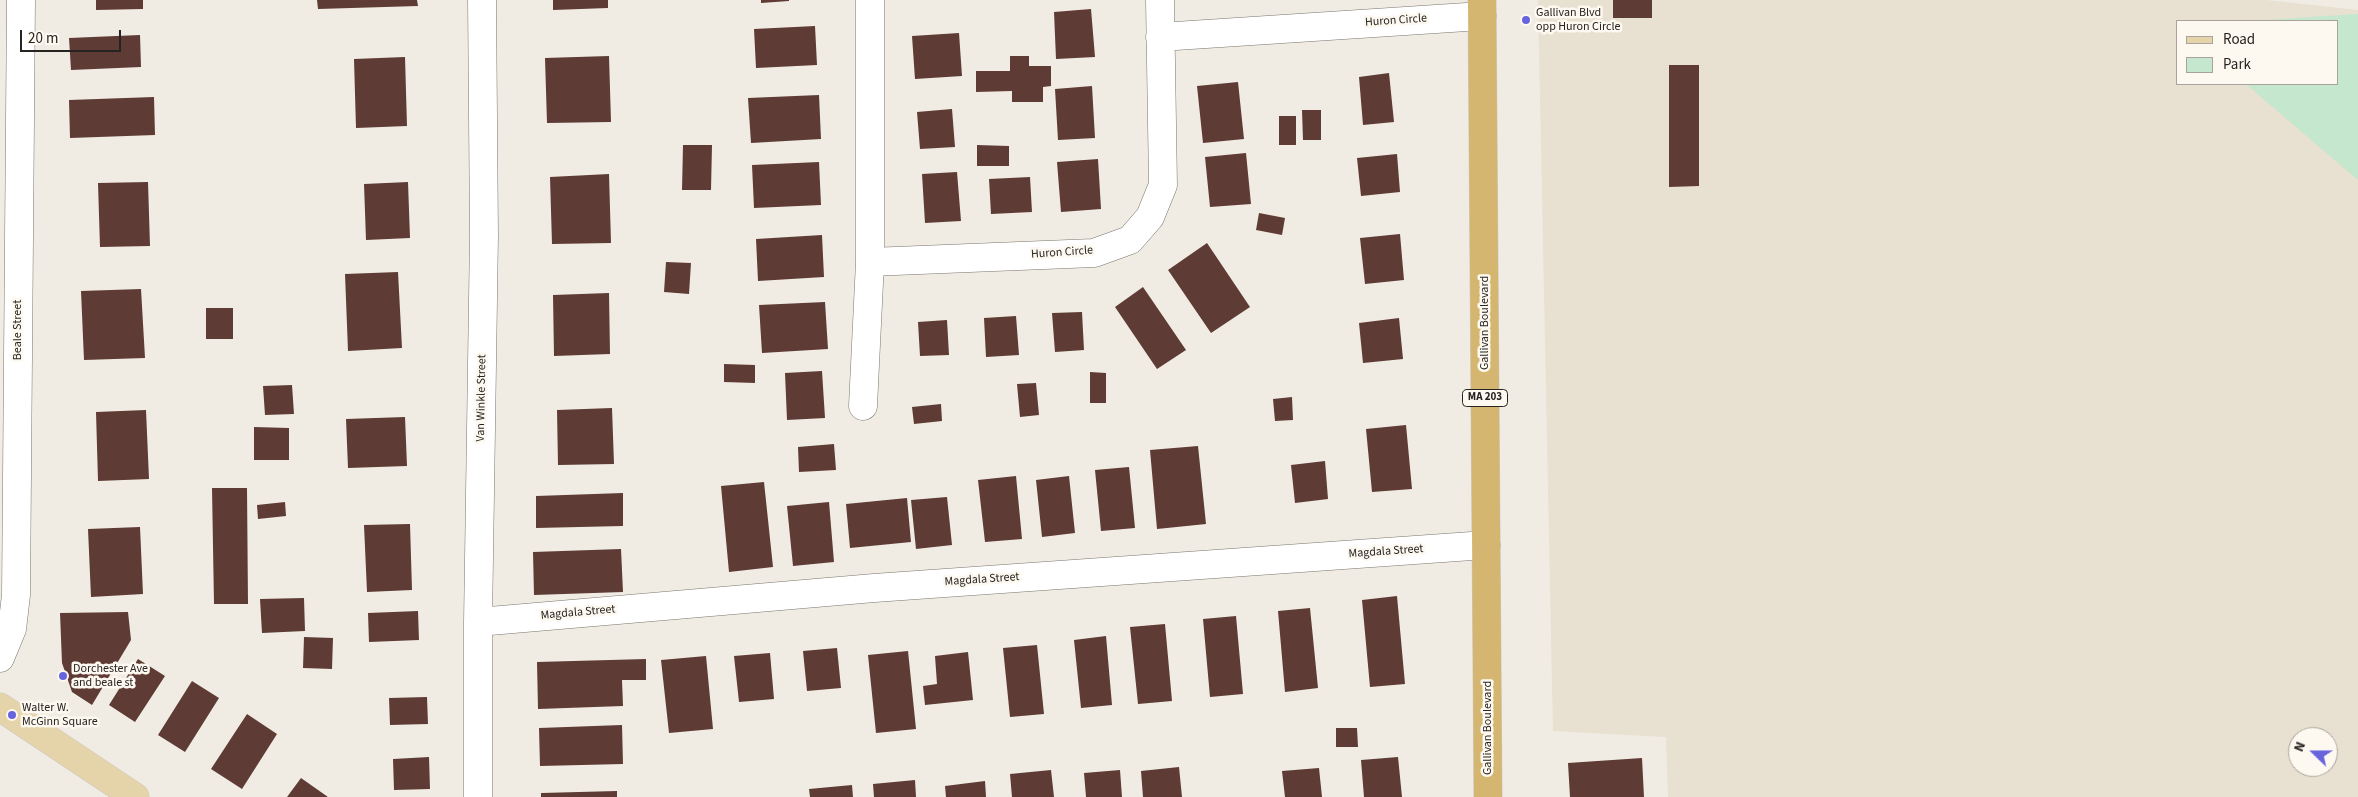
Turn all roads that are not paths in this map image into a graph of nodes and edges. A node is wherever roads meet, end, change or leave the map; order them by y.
1 (21, 0) edge
2 (482, 0) edge
3 (870, 0) edge
4 (1160, 0) edge
5 (1482, 8) edge
6 (1160, 37) junction
7 (870, 262) junction
8 (863, 406) dead end
9 (1486, 545) junction
10 (478, 622) junction
11 (0, 658) edge
12 (0, 707) edge
13 (135, 797) edge
14 (478, 797) edge
15 (1488, 797) edge

1 - 11 street, Beale Street
2 - 10 street, Van Winkle Street
3 - 7 street
4 - 6 street, Huron Circle
5 - 6 street, Huron Circle
5 - 9 highway, Gallivan Boulevard / MA 203
6 - 7 street, Huron Circle
7 - 8 street
9 - 10 street, Magdala Street
9 - 15 highway, Gallivan Boulevard / MA 203
10 - 14 street, Van Winkle Street
12 - 13 main road

